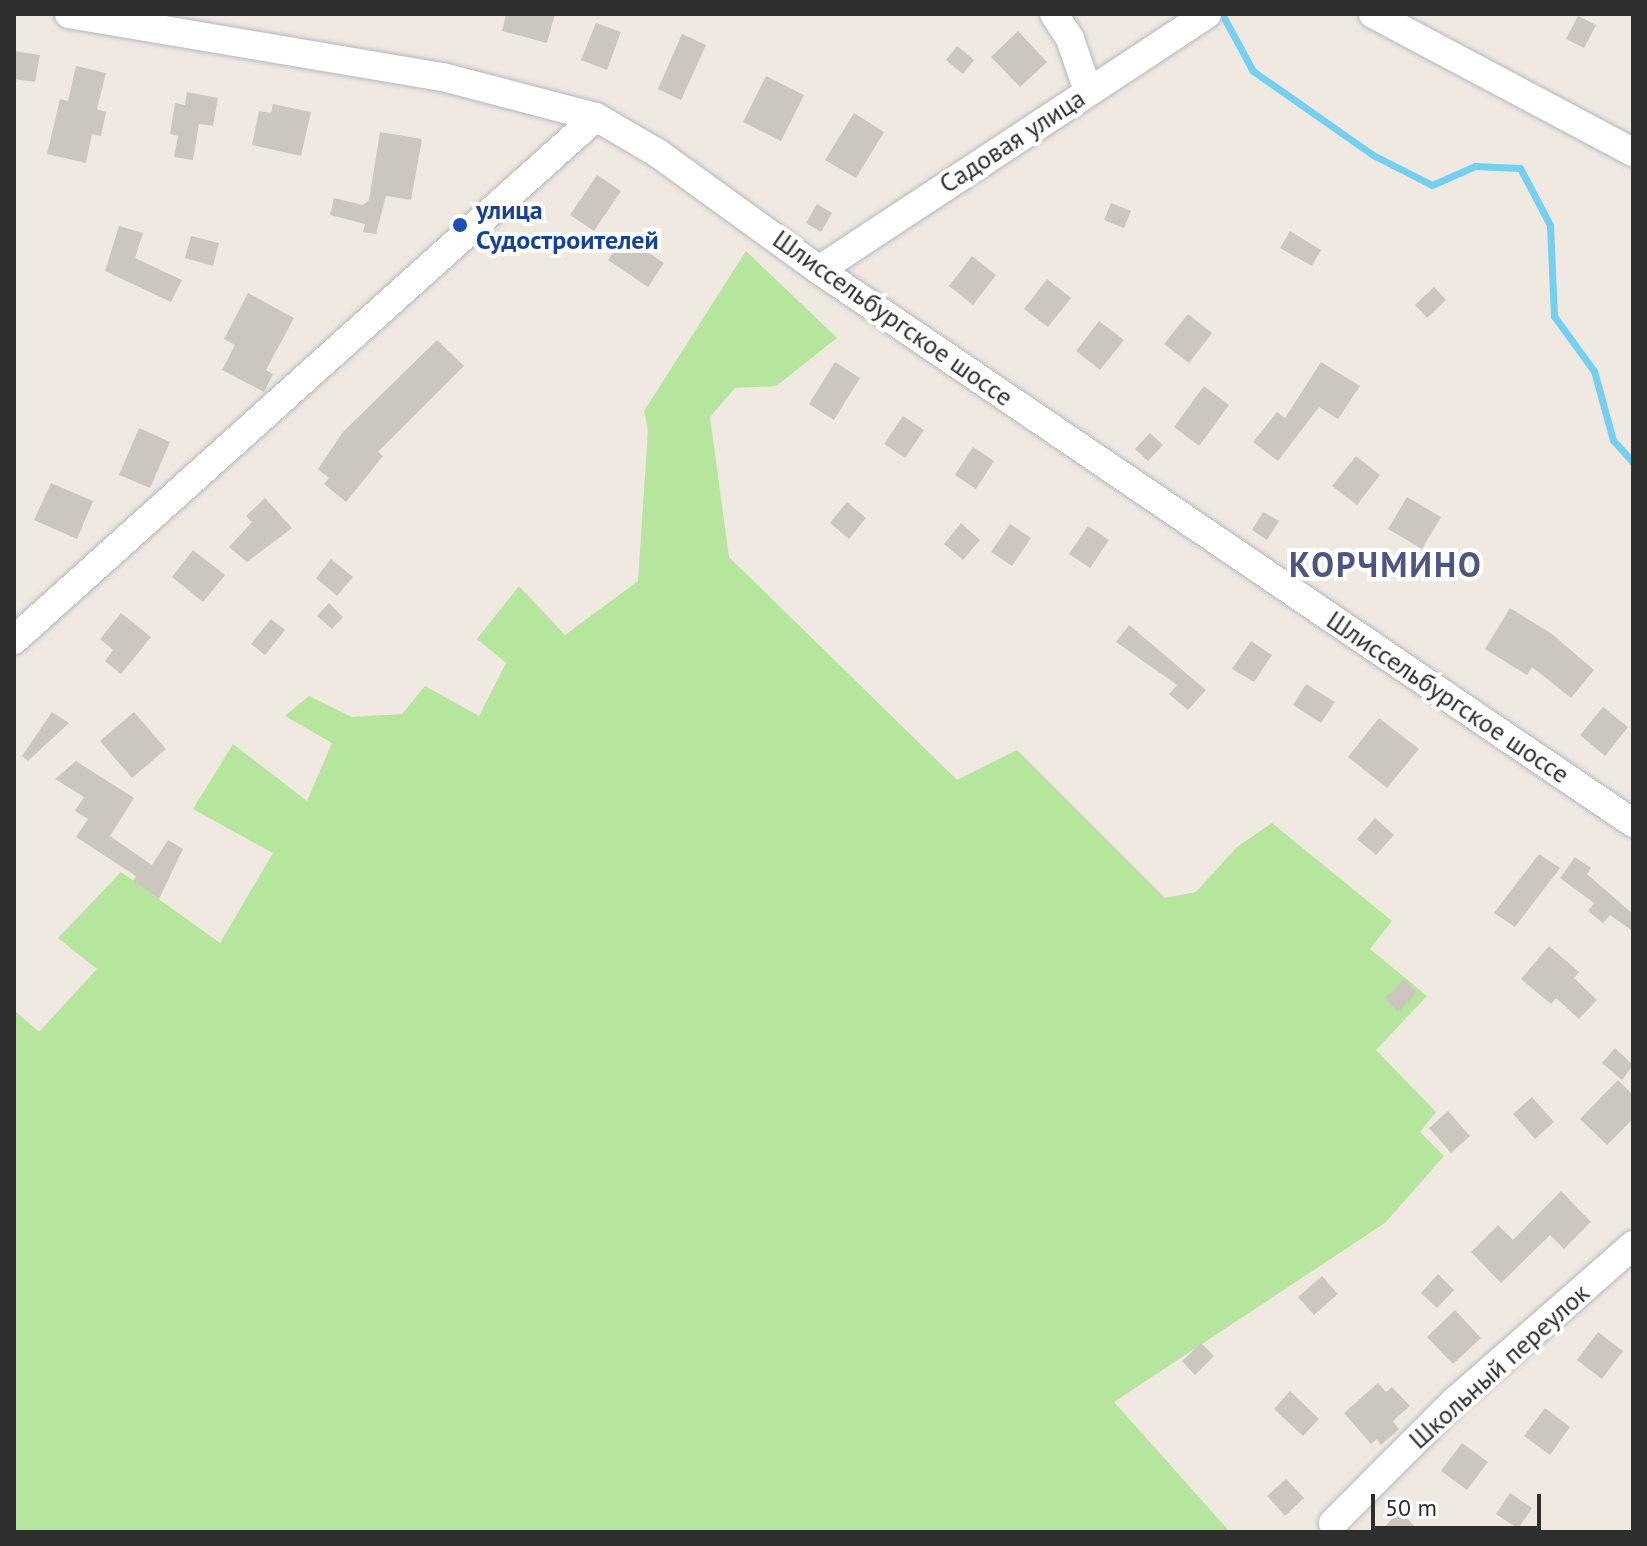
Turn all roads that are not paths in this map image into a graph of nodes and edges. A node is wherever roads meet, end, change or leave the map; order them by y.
1 (69, 14) edge
2 (1054, 14) edge
3 (1373, 14) edge
4 (1204, 16) edge
5 (1088, 91) junction
6 (596, 117) junction
7 (1633, 152) edge
8 (819, 270) junction
9 (14, 640) edge
10 (1633, 823) edge
11 (1633, 1245) edge
12 (1333, 1523) dead end

1 - 6 street, Шлиссельбургское шоссе
2 - 5 street
3 - 7 street
4 - 5 street, Садовая улица
5 - 8 street, Садовая улица
6 - 8 street, Шлиссельбургское шоссе
6 - 9 street
8 - 10 street, Шлиссельбургское шоссе
11 - 12 street, Школьный переулок

